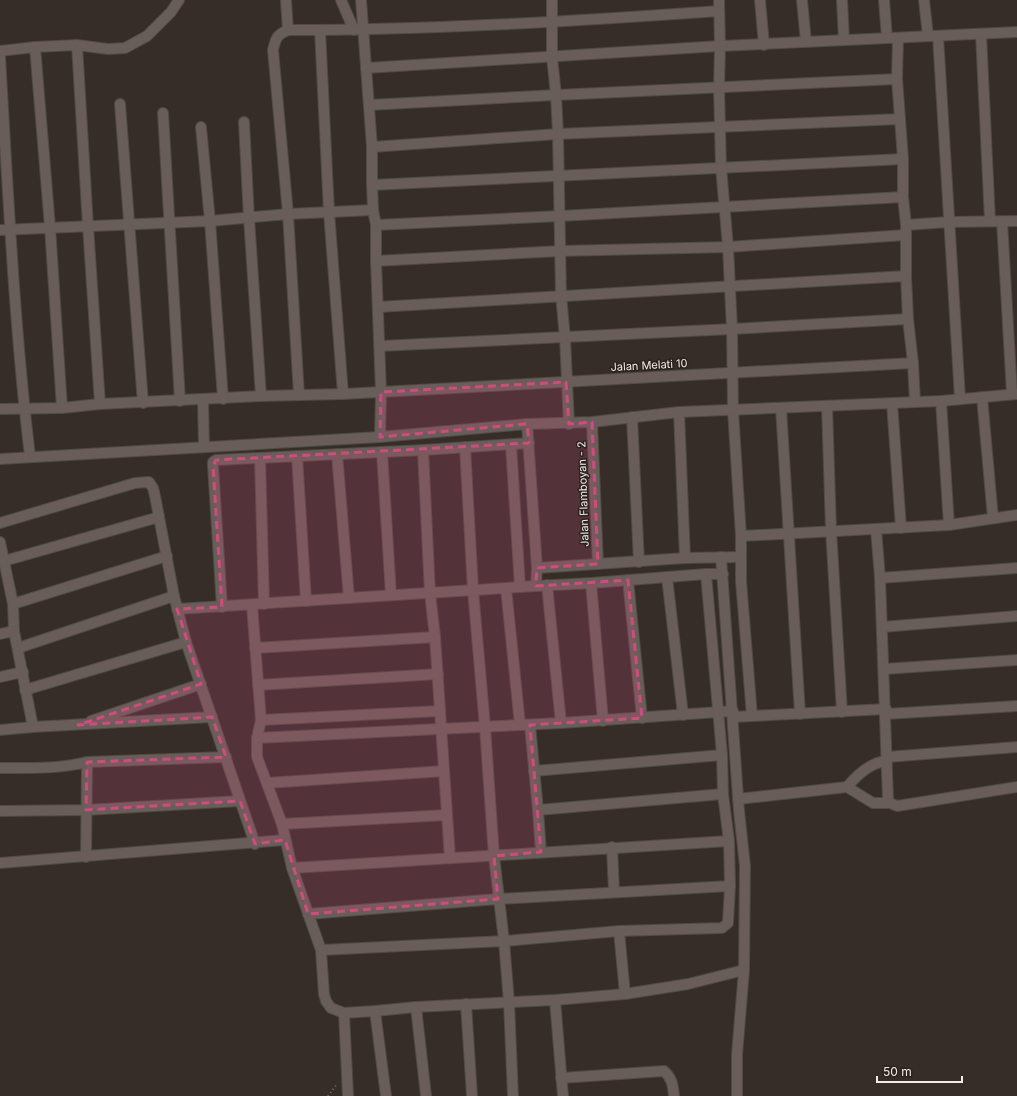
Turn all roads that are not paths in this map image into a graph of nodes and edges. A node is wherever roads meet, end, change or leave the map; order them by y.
1 (179, 0) edge
2 (341, 0) edge
3 (361, 0) edge
4 (552, 0) edge
5 (719, 0) edge
6 (760, 0) edge
7 (802, 0) edge
8 (842, 0) edge
9 (884, 0) edge
10 (924, 0) edge
11 (286, 1) dead end
12 (719, 11) junction
13 (552, 22) junction
14 (288, 30) junction
15 (320, 30) junction
16 (358, 30) junction
17 (1017, 32) edge
18 (981, 34) junction
19 (933, 36) junction
20 (887, 38) junction
21 (898, 38) junction
22 (844, 40) junction
23 (806, 42) junction
24 (77, 45) junction
25 (764, 45) junction
26 (720, 46) junction
27 (35, 47) junction
28 (0, 52) edge
29 (0, 57) edge
30 (552, 57) junction
31 (366, 68) junction
32 (897, 80) junction
33 (719, 88) junction
34 (556, 95) junction
35 (120, 104) dead end
36 (368, 105) junction
37 (163, 113) dead end
38 (900, 119) junction
39 (244, 122) dead end
40 (201, 127) dead end
41 (721, 127) junction
42 (558, 134) junction
43 (372, 147) junction
44 (903, 159) junction
45 (721, 167) junction
46 (558, 177) junction
47 (372, 185) junction
48 (903, 197) junction
49 (725, 207) junction
50 (373, 210) junction
51 (329, 212) junction
52 (288, 214) junction
53 (560, 216) junction
54 (248, 218) junction
55 (210, 221) junction
56 (990, 221) junction
57 (1002, 221) junction
58 (1017, 221) edge
59 (948, 222) junction
60 (170, 223) junction
61 (129, 225) junction
62 (376, 225) junction
63 (88, 226) junction
64 (50, 228) junction
65 (0, 230) edge
66 (11, 230) junction
67 (906, 230) junction
68 (728, 247) junction
69 (560, 251) junction
70 (376, 261) junction
71 (906, 276) junction
72 (729, 286) junction
73 (561, 295) junction
74 (378, 306) junction
75 (908, 319) junction
76 (732, 329) junction
77 (565, 338) junction
78 (380, 346) junction
79 (914, 363) junction
80 (734, 372) junction
81 (566, 382) junction
82 (381, 392) junction
83 (343, 394) junction
84 (1014, 394) edge
85 (299, 395) junction
86 (261, 396) junction
87 (982, 397) junction
88 (223, 398) junction
89 (960, 398) junction
90 (203, 399) junction
91 (180, 401) junction
92 (941, 401) junction
93 (915, 402) junction
94 (143, 403) junction
95 (892, 403) junction
96 (100, 404) junction
97 (827, 406) junction
98 (62, 408) junction
99 (781, 408) junction
100 (0, 409) edge
101 (24, 409) junction
102 (733, 410) junction
103 (679, 412) junction
104 (632, 417) junction
105 (592, 422) junction
106 (527, 424) junction
107 (569, 424) junction
108 (380, 437) junction
109 (529, 443) junction
110 (511, 445) junction
111 (204, 447) junction
112 (466, 447) junction
113 (423, 450) junction
114 (382, 452) junction
115 (337, 454) junction
116 (30, 456) junction
117 (296, 456) junction
118 (260, 458) junction
119 (0, 459) edge
120 (1017, 514) edge
121 (159, 517) junction
122 (993, 518) junction
123 (0, 523) edge
124 (949, 525) junction
125 (901, 528) junction
126 (876, 529) junction
127 (831, 530) junction
128 (788, 534) junction
129 (742, 536) junction
130 (0, 542) edge
131 (167, 556) junction
132 (722, 557) junction
133 (741, 557) junction
134 (686, 558) junction
135 (4, 561) junction
136 (640, 562) junction
137 (598, 564) junction
138 (537, 568) junction
139 (1017, 568) edge
140 (706, 574) junction
141 (723, 574) junction
142 (667, 577) junction
143 (880, 578) junction
144 (628, 580) junction
145 (591, 583) junction
146 (547, 585) junction
147 (536, 586) junction
148 (520, 587) junction
149 (506, 588) junction
150 (473, 590) junction
151 (430, 593) junction
152 (391, 595) junction
153 (174, 596) junction
154 (742, 597) junction
155 (349, 598) junction
156 (725, 598) junction
157 (306, 601) junction
158 (13, 604) junction
159 (264, 604) junction
160 (252, 605) junction
161 (222, 607) junction
162 (177, 609) junction
163 (1017, 616) edge
164 (882, 627) junction
165 (14, 631) junction
166 (0, 634) edge
167 (435, 637) junction
168 (186, 642) junction
169 (18, 648) junction
170 (255, 648) junction
171 (1017, 660) edge
172 (884, 669) junction
173 (23, 672) junction
174 (438, 674) junction
175 (0, 677) edge
176 (201, 684) junction
177 (258, 685) junction
178 (25, 690) junction
179 (1017, 706) edge
180 (440, 711) junction
181 (886, 711) junction
182 (842, 712) junction
183 (718, 713) junction
184 (733, 714) junction
185 (800, 714) junction
186 (683, 715) junction
187 (752, 716) junction
188 (212, 717) junction
189 (642, 718) junction
190 (261, 720) junction
191 (603, 721) junction
192 (561, 723) junction
193 (78, 725) junction
194 (525, 725) junction
195 (34, 727) junction
196 (485, 727) junction
197 (442, 729) junction
198 (0, 730) edge
199 (257, 738) junction
200 (1017, 747) edge
201 (722, 755) junction
202 (226, 757) junction
203 (888, 759) junction
204 (87, 762) junction
205 (0, 768) edge
206 (444, 771) junction
207 (534, 771) junction
208 (267, 783) junction
209 (847, 787) junction
210 (1017, 787) edge
211 (723, 794) junction
212 (738, 799) junction
213 (240, 801) junction
214 (890, 803) junction
215 (86, 810) junction
216 (538, 810) junction
217 (0, 811) edge
218 (739, 811) junction
219 (725, 813) junction
220 (447, 815) junction
221 (282, 824) junction
222 (285, 840) junction
223 (728, 841) junction
224 (255, 844) junction
225 (612, 848) junction
226 (541, 852) junction
227 (494, 856) junction
228 (86, 857) junction
229 (450, 858) junction
230 (0, 863) edge
231 (292, 868) junction
232 (730, 886) junction
233 (614, 892) junction
234 (498, 899) junction
235 (308, 914) junction
236 (619, 931) junction
237 (504, 941) junction
238 (321, 950) junction
239 (744, 970) junction
240 (624, 994) junction
241 (555, 1000) junction
242 (509, 1002) junction
243 (466, 1004) junction
244 (416, 1007) junction
245 (375, 1011) junction
246 (344, 1013) junction
247 (561, 1078) junction
248 (348, 1096) edge
249 (386, 1096) edge
250 (426, 1096) edge
251 (472, 1096) edge
252 (513, 1096) edge
253 (563, 1096) edge
254 (674, 1096) edge
255 (737, 1096) edge

1 - 24 street
2 - 16 street
3 - 16 street
4 - 13 street
5 - 12 street
6 - 25 street
7 - 23 street
8 - 22 street
9 - 20 street
10 - 19 street
11 - 14 street
12 - 13 street
12 - 26 street
13 - 16 street
13 - 30 street
14 - 15 street
14 - 52 street
15 - 16 street
15 - 51 street
16 - 31 street
17 - 18 street
18 - 19 street
18 - 56 street
19 - 21 street
19 - 59 street
20 - 21 street
20 - 22 street
21 - 32 street
22 - 23 street
23 - 25 street
24 - 27 street
24 - 63 street
25 - 26 street
26 - 30 street
26 - 33 street
27 - 28 street
27 - 64 street
29 - 66 street
30 - 31 street
30 - 34 street
31 - 36 street
32 - 33 street
32 - 38 street
33 - 34 street
33 - 41 street
34 - 36 street
34 - 42 street
35 - 61 street
36 - 43 street
37 - 60 street
38 - 41 street
38 - 44 street
39 - 54 street
40 - 55 street
41 - 42 street
41 - 45 street
42 - 43 street
42 - 46 street
43 - 47 street
44 - 45 street
44 - 48 street
45 - 46 street
45 - 49 street
46 - 47 street
46 - 53 street
47 - 50 street
48 - 49 street
48 - 67 street
49 - 53 street
49 - 68 street
50 - 51 street
50 - 62 street
51 - 52 street
51 - 83 street
52 - 54 street
52 - 85 street
53 - 62 street
53 - 69 street
54 - 55 street
54 - 86 street
55 - 60 street
55 - 88 street
56 - 57 street
56 - 59 street
57 - 58 street
57 - 84 street
59 - 67 street
59 - 89 street
60 - 61 street
60 - 91 street
61 - 63 street
61 - 94 street
62 - 70 street
63 - 64 street
63 - 96 street
64 - 66 street
64 - 98 street
65 - 66 street
66 - 101 street
67 - 68 street
67 - 71 street
68 - 69 street
68 - 72 street
69 - 70 street
69 - 73 street
70 - 74 street
71 - 72 street
71 - 75 street
72 - 73 street
72 - 76 street
73 - 74 street
73 - 77 street
74 - 78 street
75 - 76 street
75 - 79 street
76 - 77 street
76 - 80 street
77 - 78 street
77 - 81 street
78 - 82 street
79 - 80 street, Jalan Melati 10
79 - 93 street
80 - 81 street, Jalan Melati 10
80 - 102 street
81 - 82 street, Jalan Melati 10
81 - 107 street
82 - 83 street, Jalan Melati 10
82 - 108 street
83 - 85 street, Jalan Melati 10
84 - 87 street
85 - 86 street, Jalan Melati 10
86 - 88 street, Jalan Melati 10
87 - 89 street
87 - 122 street
88 - 90 street, Jalan Melati 10
89 - 92 street
90 - 91 street, Jalan Melati 10
90 - 111 street
91 - 94 street, Jalan Melati 10
92 - 93 street
92 - 124 street
93 - 95 street
94 - 96 street, Jalan Melati 10
95 - 97 street
95 - 125 street
96 - 98 street, Jalan Melati 10
97 - 99 street
97 - 127 street
98 - 101 street, Jalan Melati 10
99 - 102 street
99 - 128 street
100 - 101 street, Jalan Melati 10
101 - 116 street
102 - 103 street
102 - 129 street
103 - 104 street
103 - 134 street
104 - 105 street
104 - 136 street
105 - 107 street
105 - 137 street, Jalan Flamboyan - 2
106 - 107 street
106 - 108 street
106 - 109 street
108 - 111 street
109 - 110 street
109 - 138 street
110 - 112 street
110 - 148 street
111 - 116 street
112 - 113 street
112 - 150 street
113 - 114 street
113 - 151 street
114 - 115 street
114 - 152 street
115 - 117 street
115 - 155 street
116 - 119 street
117 - 118 street
117 - 157 street
118 - 159 street
118 - 161 street
120 - 122 street
121 - 123 street
121 - 131 street
121 - 135 street
122 - 124 street
124 - 125 street
125 - 126 street
126 - 127 street
126 - 143 street
127 - 128 street
127 - 182 street
128 - 129 street
128 - 185 street
129 - 133 street
130 - 135 street
131 - 153 street
131 - 158 street
132 - 133 street
132 - 134 street
132 - 141 street
133 - 154 street
134 - 136 street
135 - 158 street
136 - 137 street
137 - 138 street
138 - 147 street
139 - 143 street
140 - 141 street
140 - 142 street
140 - 183 street
141 - 156 street
142 - 144 street
142 - 186 street
143 - 164 street
144 - 145 street
144 - 189 street
145 - 146 street
145 - 191 street
146 - 147 street
146 - 192 street
147 - 148 street
148 - 149 street
149 - 150 street
149 - 194 street
150 - 151 street
150 - 196 street
151 - 152 street
151 - 167 street
152 - 155 street
153 - 162 street
153 - 169 street
154 - 156 street
154 - 187 street
155 - 157 street
156 - 184 street
157 - 159 street
158 - 165 street
159 - 160 street
160 - 161 street
160 - 170 street
161 - 162 street
162 - 168 street
163 - 164 street
164 - 172 street
165 - 166 street
165 - 169 street
167 - 170 street
167 - 174 street
168 - 176 street
168 - 178 street
169 - 173 street
170 - 177 street
171 - 172 street
172 - 181 street
173 - 175 street
173 - 178 street
174 - 177 street
174 - 180 street
176 - 188 street
176 - 193 street
177 - 190 street
178 - 195 street
179 - 181 street
180 - 190 street
180 - 197 street
181 - 182 street
181 - 203 street
182 - 185 street
183 - 184 street
183 - 186 street
183 - 201 street
184 - 187 street
184 - 212 street
185 - 187 street
186 - 189 street
188 - 193 street
188 - 202 street
189 - 191 street
190 - 199 street
191 - 192 street
192 - 194 street
193 - 195 street
194 - 196 street
194 - 207 street
195 - 198 street
196 - 197 street
196 - 227 street
197 - 199 street
197 - 206 street
199 - 208 street
200 - 203 street
201 - 207 street
201 - 211 street
202 - 204 street
202 - 213 street
203 - 209 street
203 - 214 street
204 - 205 street
204 - 215 street
206 - 208 street
206 - 220 street
207 - 216 street
208 - 221 street
209 - 212 street
209 - 214 street
210 - 214 street
211 - 216 street
211 - 219 street
212 - 218 street
213 - 215 street
213 - 224 street
215 - 217 street
215 - 228 street
216 - 226 street
218 - 219 street
218 - 239 street
219 - 223 street
220 - 221 street
220 - 229 street
221 - 222 street
222 - 224 street
222 - 231 street
223 - 225 street
223 - 232 street
224 - 228 street
225 - 226 street
225 - 233 street
226 - 227 street
227 - 229 street
227 - 234 street
228 - 230 street
229 - 231 street
231 - 235 street
232 - 233 street
232 - 236 street
233 - 234 street
234 - 235 street
234 - 237 street
235 - 238 street
236 - 237 street
236 - 240 street
237 - 238 street
237 - 242 street
238 - 246 street
239 - 240 street
239 - 255 street
240 - 241 street
241 - 242 street
241 - 247 street
242 - 243 street
242 - 252 street
243 - 244 street
243 - 251 street
244 - 245 street
244 - 250 street
245 - 246 street
245 - 249 street
246 - 248 street
247 - 253 street
247 - 254 street

